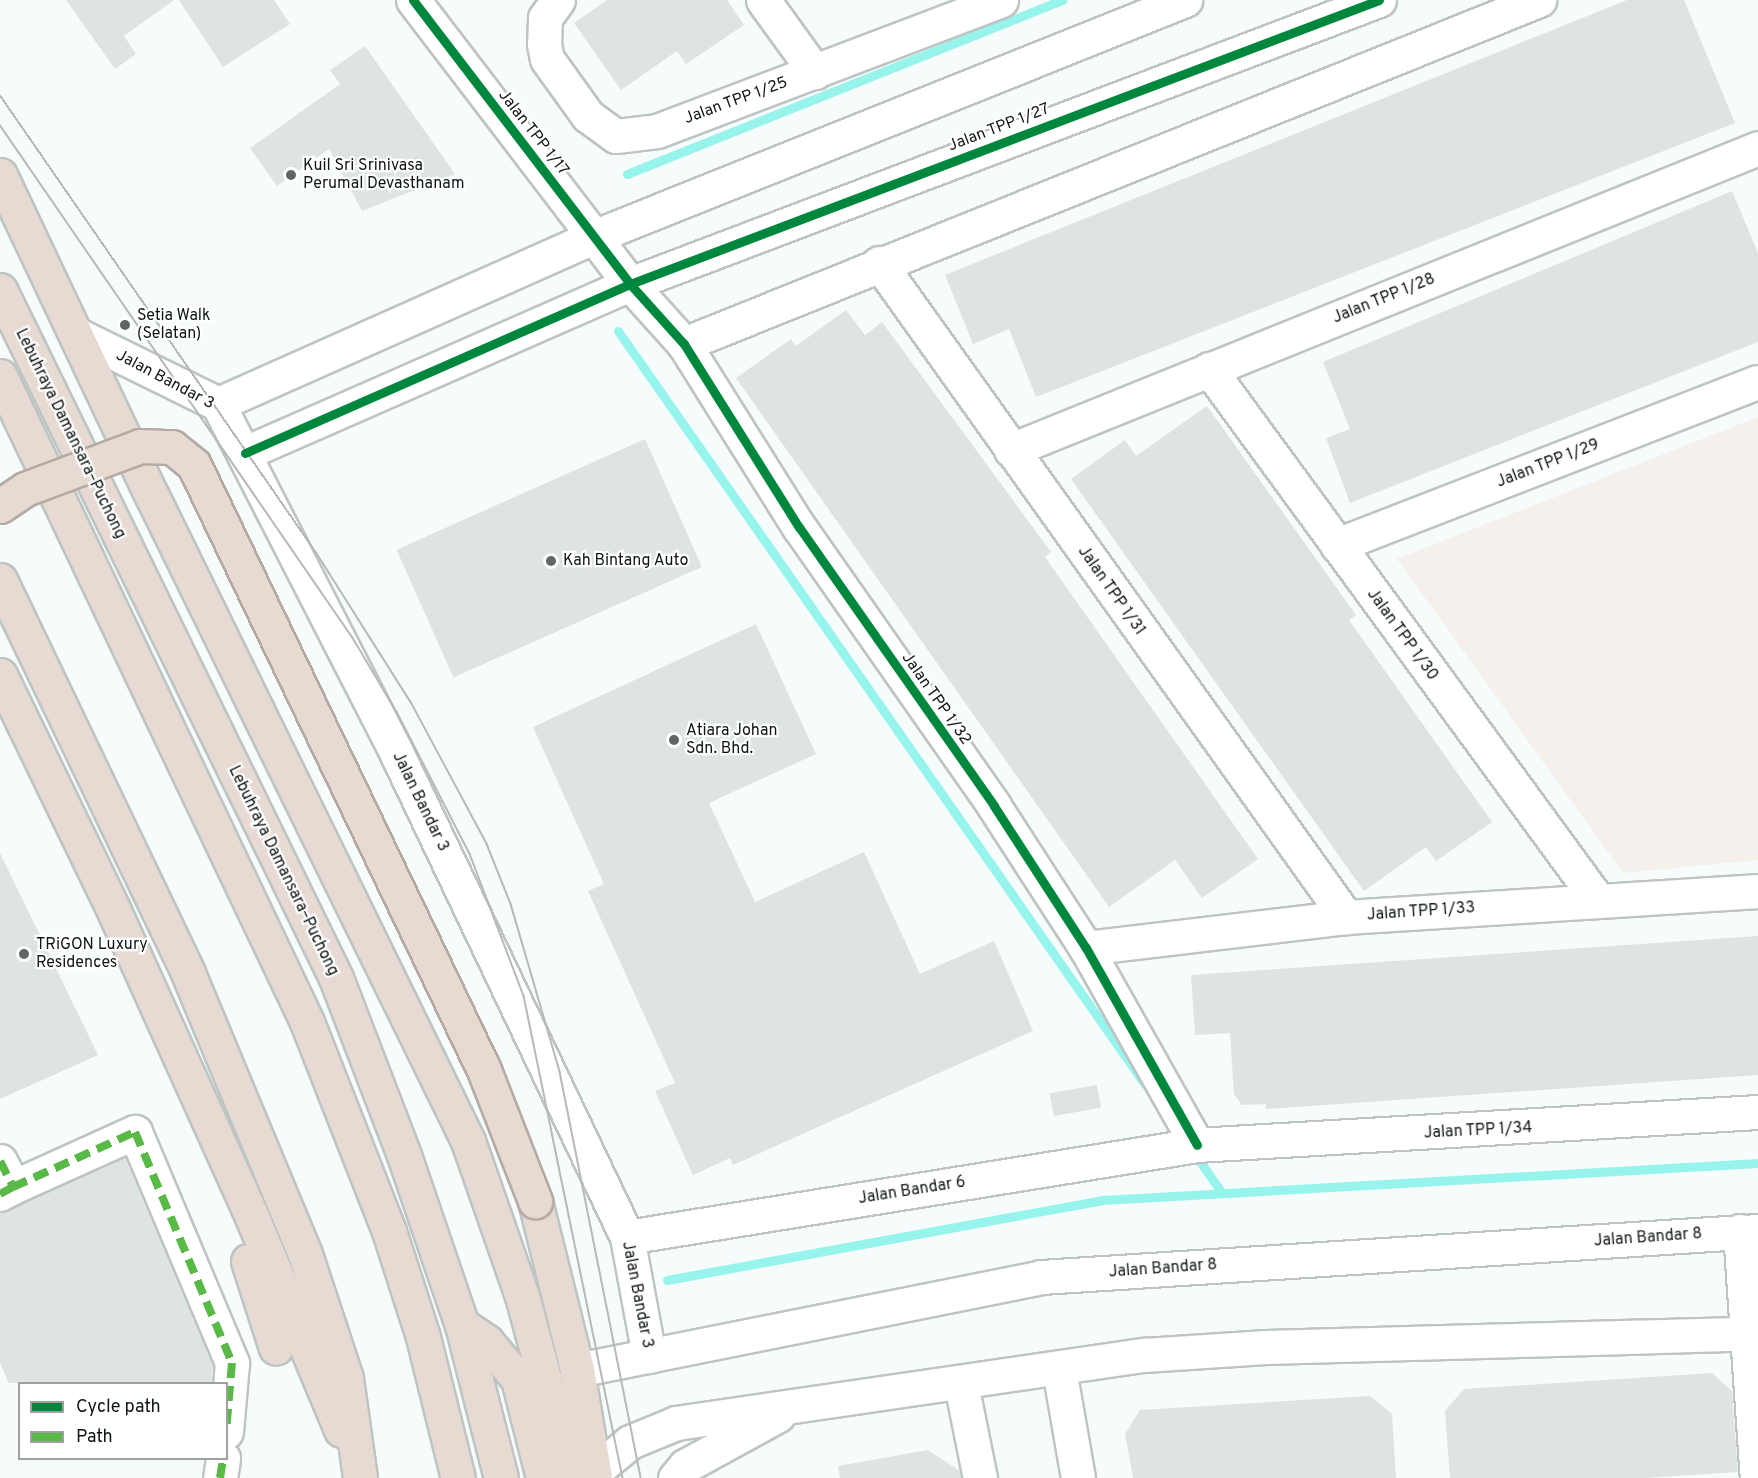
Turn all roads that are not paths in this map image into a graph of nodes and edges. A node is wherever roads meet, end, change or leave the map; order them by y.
1 (413, 0) edge
2 (764, 0) edge
3 (1001, 0) edge
4 (1185, 0) edge
5 (1379, 0) edge
6 (1539, 0) edge
7 (554, 3) edge
8 (815, 72) junction
9 (1758, 148) edge
10 (0, 175) edge
11 (593, 237) junction
12 (879, 262) junction
13 (630, 285) junction
14 (0, 290) edge
15 (78, 335) junction
16 (684, 344) junction
17 (1209, 369) junction
18 (0, 376) edge
19 (1758, 382) edge
20 (218, 404) junction
21 (1011, 450) junction
22 (244, 453) junction
23 (0, 506) edge
24 (1337, 545) junction
25 (0, 580) edge
26 (0, 675) edge
27 (1758, 891) edge
28 (1597, 899) junction
29 (1347, 917) junction
30 (1086, 948) junction
31 (143, 977) junction
32 (1758, 1112) edge
33 (1197, 1145) junction
34 (4, 1181) edge
35 (1749, 1231) edge
36 (627, 1237) junction
37 (462, 1325) junction
38 (1745, 1334) junction
39 (276, 1348) dead end
40 (649, 1356) junction
41 (1059, 1369) junction
42 (577, 1370) junction
43 (961, 1384) junction
44 (793, 1407) junction
45 (228, 1409) edge
46 (223, 1460) edge
47 (359, 1474) edge
48 (587, 1476) edge
49 (220, 1478) edge
50 (458, 1478) edge
51 (501, 1478) edge
52 (543, 1478) edge
53 (675, 1478) edge
54 (980, 1478) edge
55 (1078, 1478) edge
56 (1757, 1478) edge

1 - 11 street, Jalan TPP 1/17
2 - 8 street
3 - 8 street, Jalan TPP 1/25
4 - 11 street
5 - 13 street, Jalan TPP 1/27
6 - 12 street
7 - 8 street, Jalan TPP 1/25
9 - 17 street, Jalan TPP 1/28
10 - 15 highway
11 - 13 street, Jalan TPP 1/17
11 - 20 street
12 - 16 street
12 - 21 street, Jalan TPP 1/31
13 - 16 street, Jalan TPP 1/32
13 - 22 street, Jalan TPP 1/27
14 - 37 highway, Lebuhraya Damansara–Puchong
15 - 20 street, Jalan Bandar 3
15 - 48 highway
16 - 30 street, Jalan TPP 1/32
17 - 21 street, Jalan TPP 1/28
17 - 24 street, Jalan TPP 1/30
18 - 50 highway
19 - 24 street, Jalan TPP 1/29
20 - 22 street, Jalan Bandar 3
21 - 29 street, Jalan TPP 1/31
22 - 36 street, Jalan Bandar 3
23 - 42 highway, bridge
24 - 28 street, Jalan TPP 1/30
25 - 47 highway
26 - 31 highway
27 - 28 street, Jalan TPP 1/33
28 - 29 street, Jalan TPP 1/33
29 - 30 street, Jalan TPP 1/33
30 - 33 street, Jalan TPP 1/32
31 - 39 highway
31 - 47 highway
32 - 33 street, Jalan TPP 1/34
33 - 36 street, Jalan Bandar 6
34 - 45 street
35 - 38 street
35 - 40 street, Jalan Bandar 8
36 - 40 street, Jalan Bandar 3
37 - 51 highway, Lebuhraya Damansara–Puchong
37 - 52 highway
38 - 41 street
38 - 56 street
40 - 42 street, Jalan Bandar 8
41 - 43 street
41 - 55 street
42 - 48 highway
43 - 44 street
43 - 54 street
44 - 48 street
44 - 53 street
46 - 49 street

